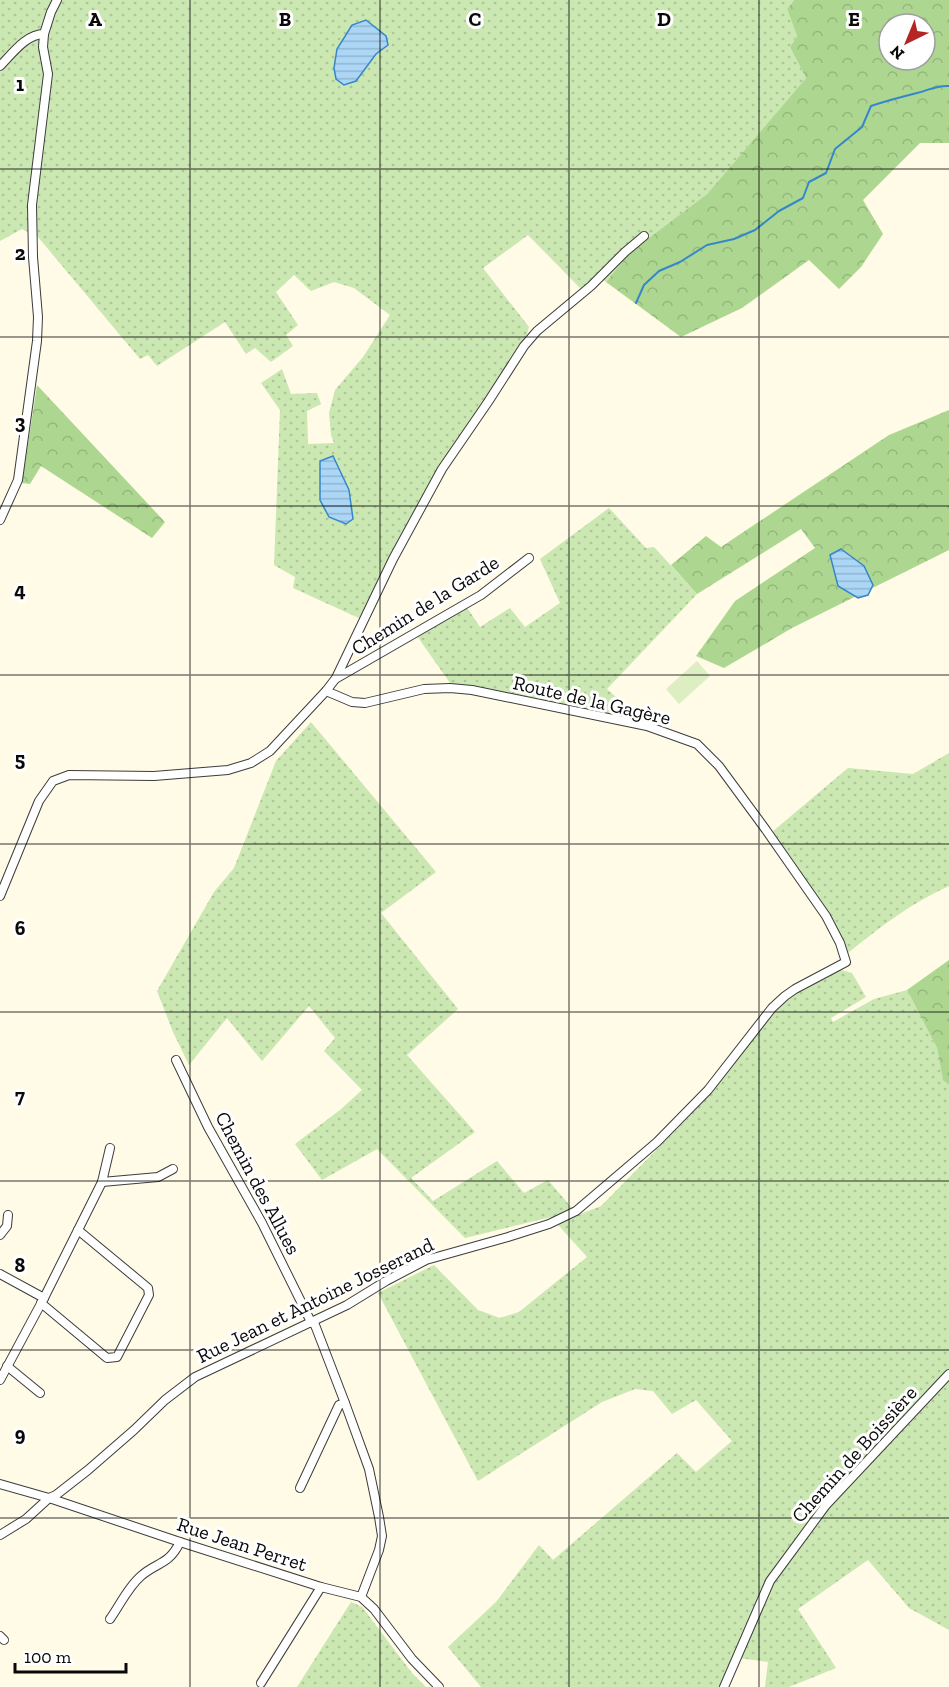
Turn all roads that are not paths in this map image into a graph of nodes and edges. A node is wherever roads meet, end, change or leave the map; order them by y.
1 (57, 0) edge
2 (44, 34) junction
3 (0, 66) edge
4 (644, 236) dead end
5 (0, 520) edge
6 (529, 558) dead end
7 (336, 678) junction
8 (326, 691) junction
9 (0, 896) edge
10 (846, 962) joint
11 (176, 1060) dead end
12 (110, 1148) dead end
13 (173, 1169) dead end
14 (102, 1182) junction
15 (8, 1215) dead end
16 (78, 1230) junction
17 (0, 1235) edge
18 (0, 1274) edge
19 (42, 1300) junction
20 (311, 1322) junction
21 (7, 1366) junction
22 (949, 1374) edge
23 (0, 1380) edge
24 (40, 1393) dead end
25 (345, 1402) junction
26 (0, 1484) edge
27 (300, 1488) dead end
28 (49, 1498) junction
29 (0, 1535) edge
30 (180, 1542) junction
31 (321, 1587) junction
32 (361, 1597) junction
33 (110, 1619) dead end
34 (261, 1683) dead end
35 (439, 1687) edge
36 (724, 1687) edge

1 - 2 street
2 - 3 street
2 - 5 street
4 - 7 street
6 - 7 street, Chemin de la Garde
7 - 8 street
8 - 9 street
8 - 10 street, Route de la Gagère
10 - 20 street, Rue Jean et Antoine Josserand
11 - 20 street, Chemin des Allues
12 - 14 street
13 - 14 street
14 - 16 street
15 - 17 street
16 - 19 street
16 - 19 street
18 - 19 street
19 - 21 street
20 - 25 street, Chemin des Allues
20 - 28 street, Rue Jean et Antoine Josserand
21 - 23 street
21 - 24 street
22 - 36 street, Chemin de Boissière
25 - 27 street
25 - 32 street, Chemin des Allues
26 - 28 street, Rue Jean Perret
28 - 29 street, Rue Jean et Antoine Josserand
28 - 30 street, Rue Jean Perret
30 - 31 street, Rue Jean Perret
30 - 33 street
31 - 32 street, Rue Jean Perret
31 - 34 street
32 - 35 street

